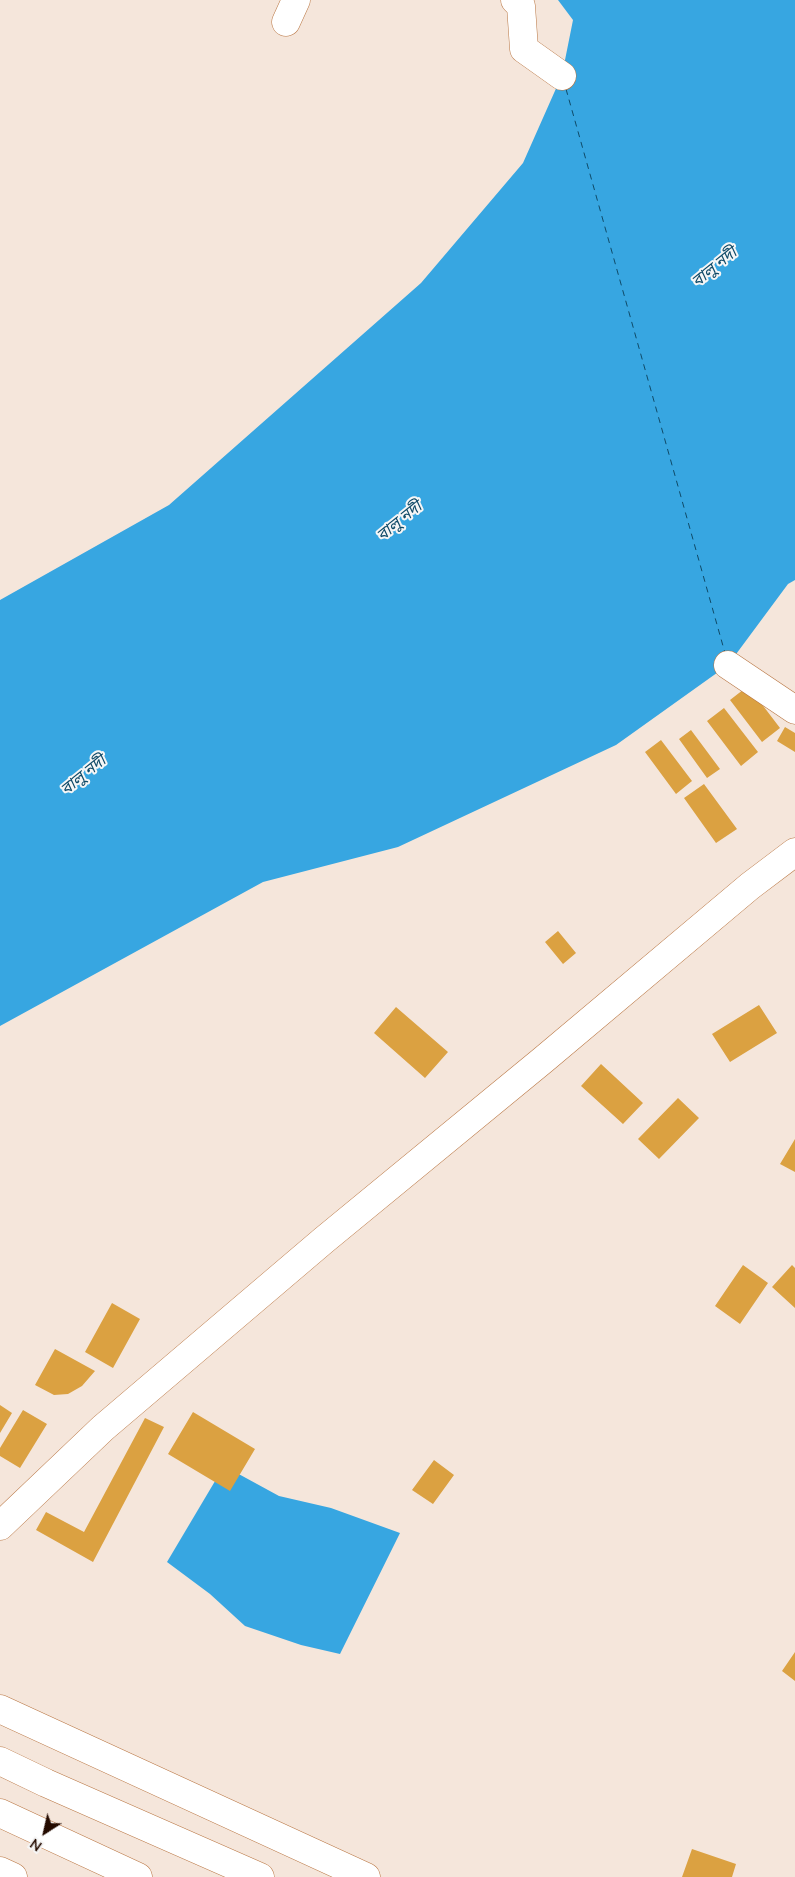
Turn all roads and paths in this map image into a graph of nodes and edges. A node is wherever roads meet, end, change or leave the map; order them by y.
1 (515, 0) edge
2 (562, 76) dead end
3 (728, 665) dead end
4 (795, 710) edge
5 (795, 852) edge
6 (0, 1526) edge
7 (0, 1709) edge
8 (0, 1760) edge
9 (0, 1813) edge
10 (0, 1871) edge
11 (13, 1877) edge
12 (138, 1877) edge
13 (260, 1877) edge
14 (366, 1877) edge

1 - 2 street
3 - 4 street
5 - 6 street
7 - 14 street
8 - 13 street
9 - 12 street
10 - 11 street

